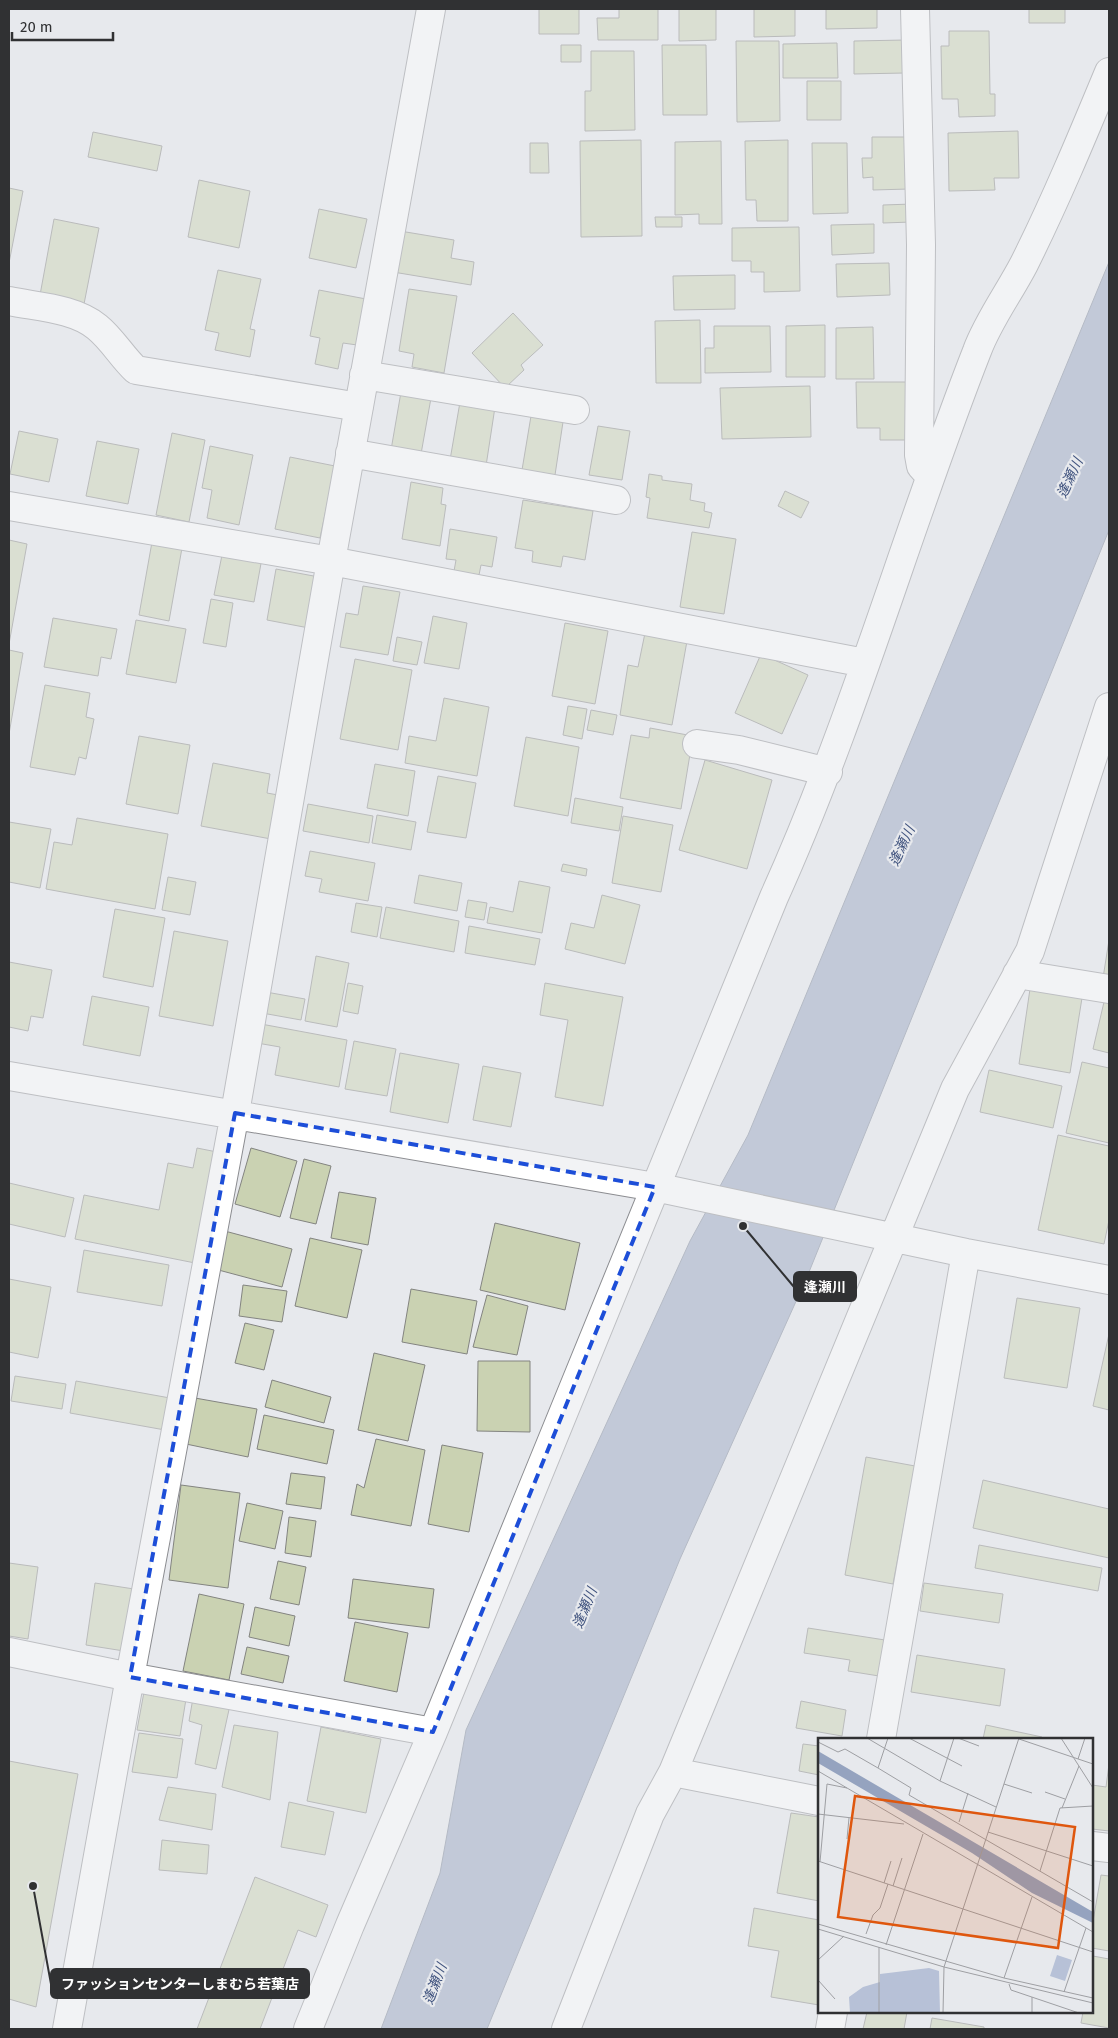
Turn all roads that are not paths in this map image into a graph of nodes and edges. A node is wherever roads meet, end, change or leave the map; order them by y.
1 (431, 9) edge
2 (915, 9) edge
3 (1109, 72) edge
4 (9, 301) edge
5 (364, 375) junction
6 (358, 407) junction
7 (575, 410) dead end
8 (350, 454) junction
9 (929, 476) junction
10 (616, 500) dead end
11 (9, 506) edge
12 (331, 561) junction
13 (865, 663) junction
14 (1109, 707) edge
15 (697, 744) dead end
16 (828, 772) junction
17 (1018, 974) junction
18 (1109, 989) edge
19 (9, 1076) edge
20 (235, 1113) junction
21 (655, 1187) junction
22 (893, 1236) junction
23 (966, 1253) junction
24 (1109, 1280) edge
25 (9, 1652) edge
26 (130, 1677) junction
27 (433, 1732) junction
28 (881, 1738) edge
29 (673, 1772) junction
30 (818, 1801) edge
31 (1093, 1846) edge
32 (1109, 1848) edge
33 (833, 2013) edge
34 (67, 2029) edge
35 (308, 2029) edge
36 (566, 2029) edge
37 (830, 2029) edge

1 - 5 street
2 - 9 street
3 - 9 street
4 - 6 street
5 - 6 street
5 - 7 street
6 - 8 street
8 - 10 street
8 - 12 street
9 - 13 street
11 - 12 street
12 - 13 street
12 - 20 street
13 - 16 street
14 - 17 street
15 - 16 street
16 - 21 street
17 - 18 street
17 - 22 street
19 - 20 street
20 - 21 street
20 - 26 street
21 - 22 street
21 - 27 street
22 - 23 street
22 - 29 street
23 - 24 street
23 - 28 street
25 - 26 street
26 - 27 street
26 - 34 street
27 - 35 street
29 - 30 street
29 - 36 street
31 - 32 street
33 - 37 street

